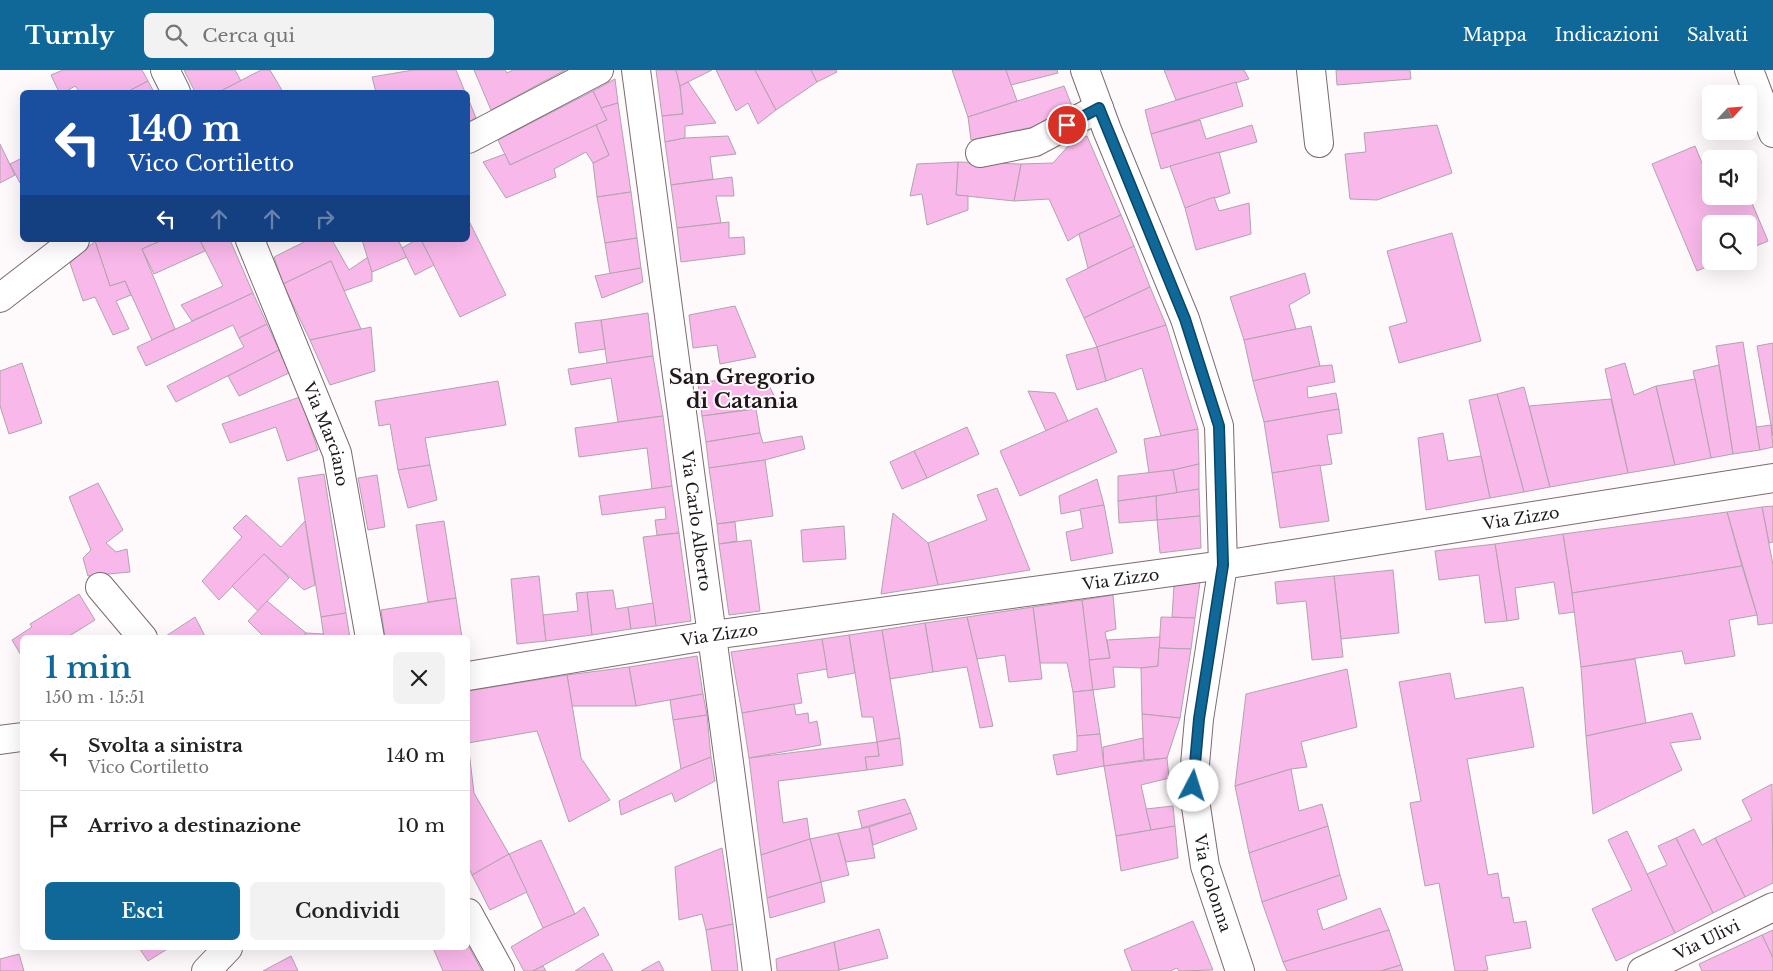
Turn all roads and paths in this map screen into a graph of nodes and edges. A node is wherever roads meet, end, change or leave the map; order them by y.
1 (165, 70) edge
2 (599, 70) edge
3 (636, 70) edge
4 (1085, 70) edge
5 (1311, 70) edge
6 (1749, 70) edge
7 (175, 90) edge
8 (1099, 108) junction
9 (1773, 134) edge
10 (470, 138) edge
11 (1319, 144) dead end
12 (980, 153) dead end
13 (72, 242) edge
14 (260, 243) edge
15 (0, 298) edge
16 (1773, 478) edge
17 (1223, 565) junction
18 (100, 587) dead end
19 (140, 635) edge
20 (369, 635) edge
21 (713, 635) junction
22 (470, 676) edge
23 (20, 737) edge
24 (0, 740) edge
25 (1773, 907) edge
26 (470, 916) edge
27 (226, 950) edge
28 (1680, 963) edge
29 (206, 971) edge
30 (500, 971) edge
31 (757, 971) edge
32 (1240, 971) edge
33 (1642, 971) edge

1 - 7 street
2 - 10 street
3 - 21 street, Via Carlo Alberto
4 - 8 street, Via Colonna
5 - 11 street
6 - 9 street
8 - 12 street
8 - 17 street, Via Colonna
13 - 15 street
14 - 20 street, Via Marciano
16 - 17 street, Via Zizzo
17 - 21 street, Via Zizzo
17 - 32 street, Via Colonna
18 - 19 street
21 - 22 street, Via Zizzo
21 - 31 street, Via Carlo Alberto
23 - 24 street
25 - 28 street, Via Ulivi
26 - 30 street
27 - 29 street
28 - 33 street, Via Ulivi

